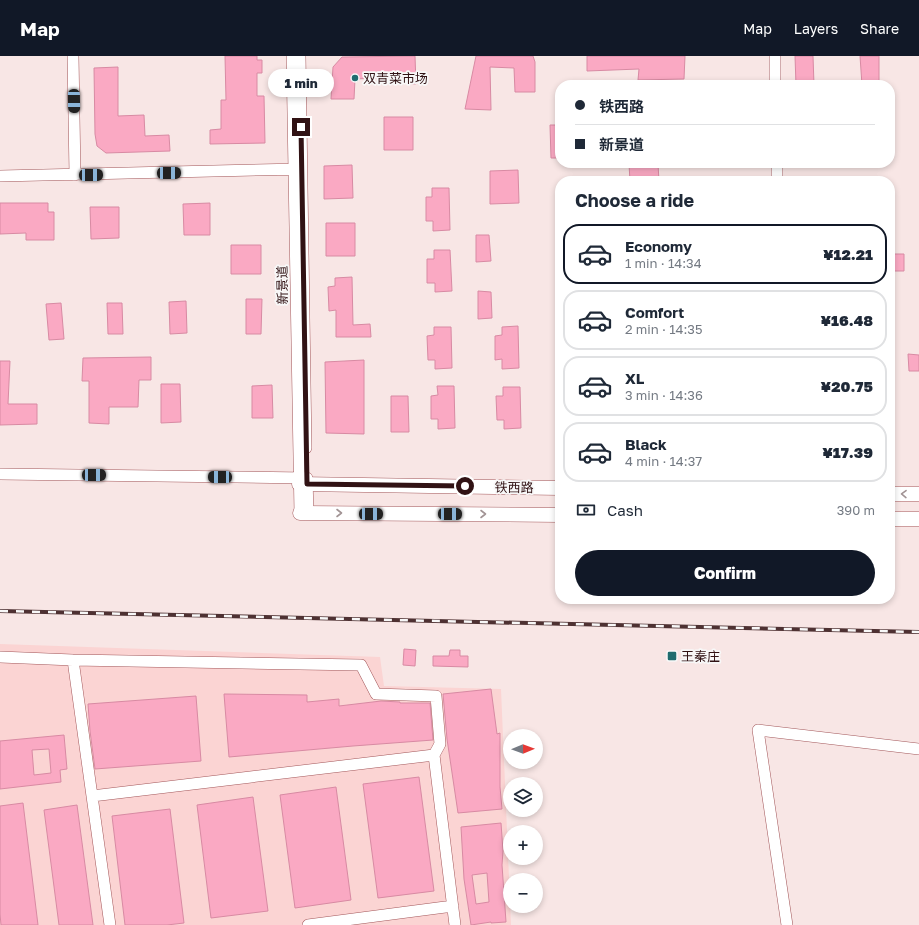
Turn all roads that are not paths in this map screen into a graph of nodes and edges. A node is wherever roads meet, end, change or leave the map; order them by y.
1 (73, 56) edge
2 (292, 56) edge
3 (300, 56) edge
4 (768, 56) edge
5 (774, 56) edge
6 (768, 80) edge
7 (775, 80) edge
8 (298, 169) junction
9 (76, 175) junction
10 (0, 176) edge
11 (0, 474) edge
12 (303, 481) junction
13 (555, 488) edge
14 (895, 494) edge
15 (919, 494) edge
16 (304, 513) joint
17 (555, 515) edge
18 (895, 519) edge
19 (919, 519) edge
20 (0, 657) edge
21 (74, 660) junction
22 (919, 749) edge
23 (434, 755) junction
24 (92, 796) junction
25 (453, 906) junction
26 (110, 925) edge
27 (308, 925) edge
28 (455, 925) edge
29 (787, 925) edge

1 - 9 street
2 - 8 street, 新景道
3 - 8 street, 新景道
4 - 6 street
5 - 7 street
8 - 9 street
8 - 12 street, 新景道
9 - 10 street
11 - 12 street
12 - 13 main road, 铁西路
12 - 16 street, 新景道
15 -> 14 main road
16 -> 17 main road
18 - 19 main road
20 - 21 street
21 - 23 street
21 - 24 street
22 - 29 street
23 - 24 street
23 - 25 street
24 - 26 street
25 - 27 street
25 - 28 street

